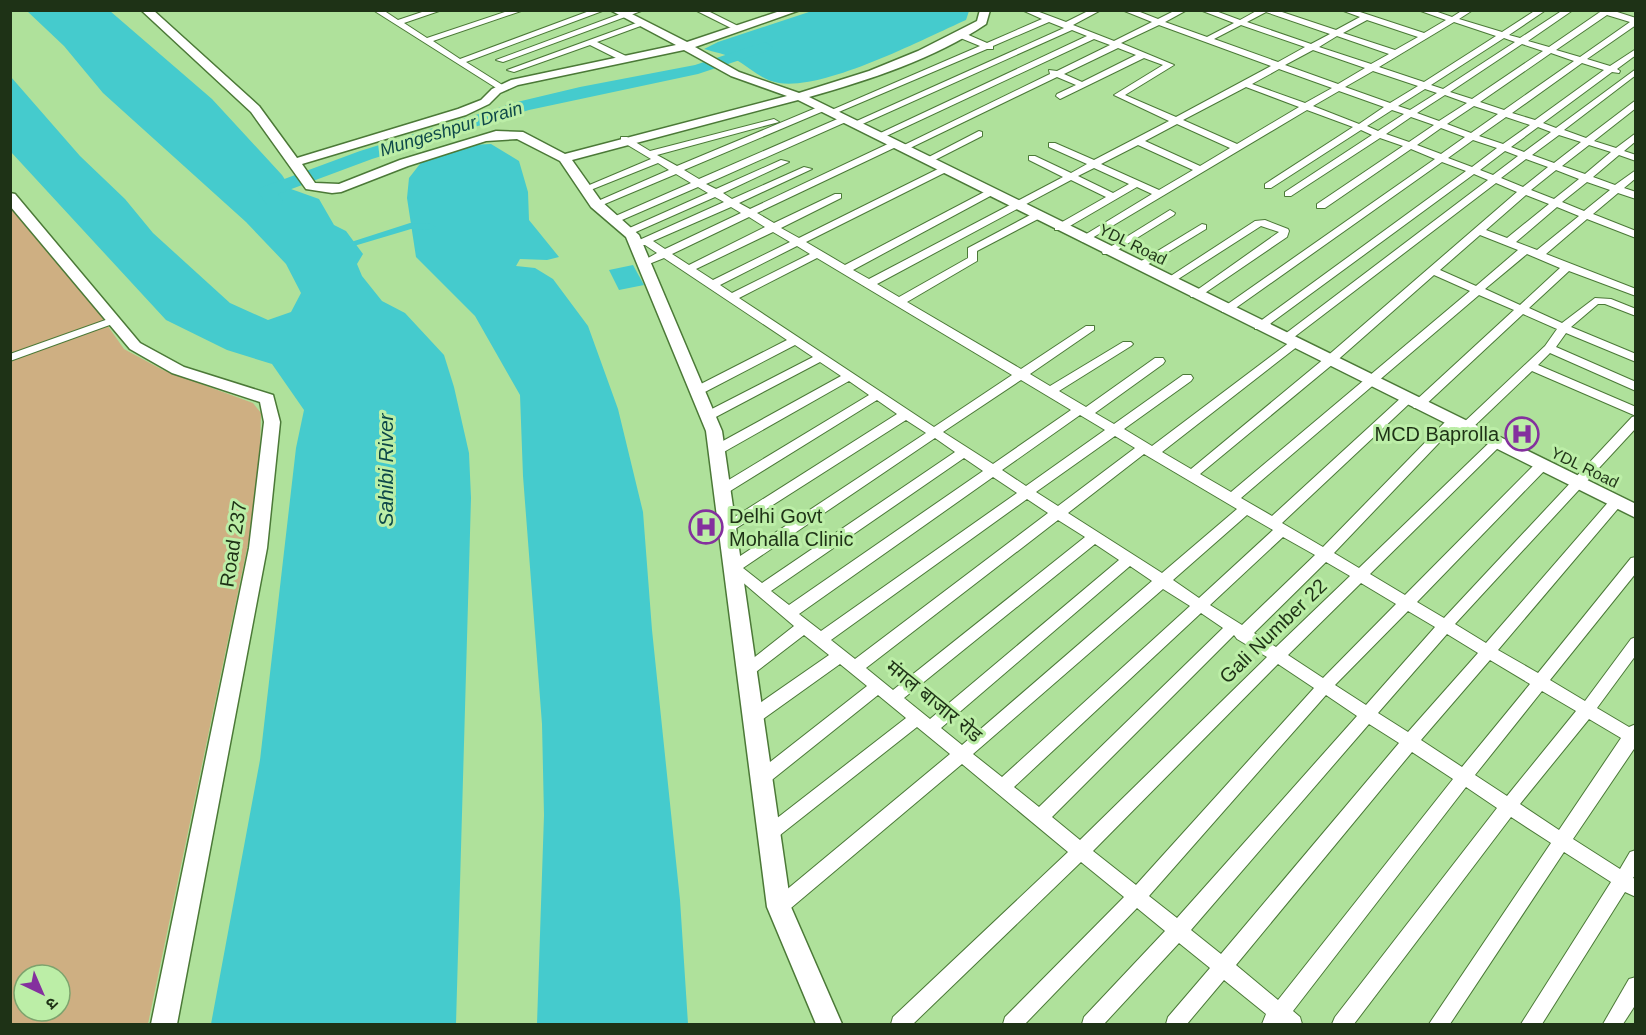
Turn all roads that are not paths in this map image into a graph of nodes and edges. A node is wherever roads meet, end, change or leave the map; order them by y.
1 (146, 10) edge
2 (377, 10) edge
3 (438, 10) edge
4 (520, 10) edge
5 (601, 10) edge
6 (615, 10) edge
7 (640, 10) edge
8 (699, 10) edge
9 (795, 10) edge
10 (985, 10) edge
11 (1026, 10) edge
12 (1097, 10) edge
13 (1126, 10) edge
14 (1183, 10) edge
15 (1204, 10) edge
16 (1266, 10) edge
17 (1345, 10) edge
18 (1422, 10) edge
19 (1469, 10) edge
20 (1542, 10) edge
21 (1569, 10) edge
22 (1604, 11) edge
23 (626, 16) junction
24 (1366, 17) junction
25 (1049, 19) junction
26 (1452, 20) junction
27 (1635, 21) edge
28 (1158, 22) junction
29 (397, 23) junction
30 (1241, 23) junction
31 (642, 24) junction
32 (1068, 27) junction
33 (740, 29) junction
34 (1337, 34) junction
35 (961, 35) junction
36 (1093, 36) junction
37 (1424, 36) junction
38 (1503, 36) junction
39 (1208, 40) junction
40 (426, 41) junction
41 (590, 42) junction
42 (1522, 42) junction
43 (1115, 45) junction
44 (686, 46) junction
45 (988, 46) junction
46 (1312, 48) junction
47 (1551, 51) junction
48 (1635, 51) edge
49 (1395, 54) junction
50 (1012, 55) junction
51 (1143, 56) junction
52 (623, 58) junction
53 (500, 60) dead end
54 (1580, 60) junction
55 (459, 62) junction
56 (1033, 64) junction
57 (1279, 66) junction
58 (1371, 68) junction
59 (1610, 69) junction
60 (510, 70) dead end
61 (1057, 74) junction
62 (1634, 74) edge
63 (1245, 84) junction
64 (1083, 85) junction
65 (1425, 86) junction
66 (501, 88) junction
67 (1338, 88) junction
68 (1444, 93) junction
69 (1060, 96) dead end
70 (800, 97) junction
71 (1474, 103) junction
72 (1635, 103) edge
73 (1306, 107) junction
74 (1391, 108) junction
75 (827, 110) junction
76 (1505, 114) junction
77 (1411, 115) junction
78 (800, 118) junction
79 (1177, 120) junction
80 (850, 122) junction
81 (1536, 124) junction
82 (1440, 126) junction
83 (1361, 127) junction
84 (1556, 131) junction
85 (979, 134) dead end
86 (1381, 135) junction
87 (879, 136) junction
88 (1635, 136) edge
89 (1471, 137) junction
90 (624, 139) junction
91 (1137, 141) junction
92 (1586, 142) junction
93 (1053, 145) dead end
94 (899, 146) junction
95 (1411, 146) junction
96 (1239, 148) junction
97 (1503, 148) junction
98 (1616, 152) junction
99 (1523, 156) junction
100 (653, 157) junction
101 (564, 158) junction
102 (1032, 158) dead end
103 (1442, 158) junction
104 (1635, 158) edge
105 (928, 160) junction
106 (784, 162) dead end
107 (1094, 164) junction
108 (1554, 167) junction
109 (807, 169) dead end
110 (945, 169) junction
111 (676, 170) junction
112 (1201, 170) junction
113 (1472, 171) junction
114 (1635, 173) edge
115 (301, 174) junction
116 (1071, 177) junction
117 (1584, 178) junction
118 (1493, 179) junction
119 (698, 183) junction
120 (1137, 183) junction
121 (1268, 186) dead end
122 (585, 189) junction
123 (1616, 189) junction
124 (1524, 191) junction
125 (991, 192) junction
126 (715, 194) junction
127 (1160, 194) junction
128 (1288, 194) dead end
129 (838, 196) dead end
130 (1635, 196) edge
131 (10, 197) edge
132 (1114, 197) junction
133 (731, 203) junction
134 (1555, 203) junction
135 (596, 204) junction
136 (1016, 206) junction
137 (1321, 206) dead end
138 (1170, 213) dead end
139 (750, 214) junction
140 (1586, 215) junction
141 (1036, 216) junction
142 (615, 220) junction
143 (1202, 227) dead end
144 (773, 228) junction
145 (1059, 228) junction
146 (1480, 231) junction
147 (1635, 235) edge
148 (1083, 239) junction
149 (637, 240) junction
150 (796, 242) junction
151 (1509, 242) junction
152 (1526, 249) junction
153 (1107, 252) junction
154 (664, 253) junction
155 (818, 254) junction
156 (1539, 254) junction
157 (644, 262) junction
158 (1562, 264) junction
159 (1138, 266) junction
160 (688, 269) junction
161 (845, 270) junction
162 (1433, 271) junction
163 (1168, 281) junction
164 (868, 284) junction
165 (712, 285) junction
166 (1477, 291) junction
167 (1635, 293) edge
168 (1195, 295) junction
169 (730, 298) junction
170 (898, 302) junction
171 (1520, 309) junction
172 (1226, 310) junction
173 (1635, 313) edge
174 (114, 321) junction
175 (1259, 327) junction
176 (1564, 327) junction
177 (1090, 328) dead end
178 (794, 340) junction
179 (1290, 342) junction
180 (1127, 344) dead end
181 (1549, 348) junction
182 (10, 358) edge
183 (820, 358) junction
184 (1635, 359) edge
185 (1159, 361) dead end
186 (1329, 361) junction
187 (1530, 366) junction
188 (1020, 375) junction
189 (848, 376) junction
190 (1187, 378) dead end
191 (1370, 381) junction
192 (1635, 387) edge
193 (698, 391) junction
194 (1049, 392) junction
195 (877, 395) junction
196 (1412, 402) junction
197 (1082, 412) junction
198 (1635, 412) edge
199 (906, 414) junction
200 (708, 416) junction
201 (1635, 420) edge
202 (1459, 425) junction
203 (1113, 430) junction
204 (933, 432) junction
205 (1496, 443) junction
206 (717, 450) junction
207 (1148, 450) junction
208 (964, 452) junction
209 (1541, 466) junction
210 (992, 471) junction
211 (1190, 476) junction
212 (1579, 484) junction
213 (722, 490) junction
214 (1026, 493) junction
215 (1230, 500) junction
216 (1616, 502) junction
217 (1246, 509) junction
218 (1635, 512) edge
219 (1059, 514) junction
220 (1277, 527) junction
221 (728, 528) junction
222 (1094, 537) junction
223 (1324, 555) junction
224 (1128, 560) junction
225 (1635, 562) edge
226 (733, 568) junction
227 (1359, 576) junction
228 (1160, 581) junction
229 (761, 591) junction
230 (1198, 605) junction
231 (1407, 605) junction
232 (789, 613) junction
233 (805, 626) junction
234 (1444, 627) junction
235 (1237, 631) junction
236 (821, 639) junction
237 (1635, 643) edge
238 (1486, 651) junction
239 (841, 655) junction
240 (1276, 657) junction
241 (855, 667) junction
242 (747, 671) junction
243 (1539, 683) junction
244 (879, 685) junction
245 (1323, 688) junction
246 (894, 698) junction
247 (1587, 711) junction
248 (1366, 715) junction
249 (753, 717) junction
250 (924, 722) junction
251 (1634, 735) edge
252 (1409, 743) junction
253 (963, 753) junction
254 (762, 778) junction
255 (1463, 778) junction
256 (1004, 786) junction
257 (1508, 807) junction
258 (1041, 817) junction
259 (769, 834) junction
260 (1560, 841) junction
261 (1081, 851) junction
262 (1635, 858) edge
263 (1628, 885) edge
264 (1137, 896) junction
265 (779, 908) junction
266 (1179, 930) junction
267 (1224, 968) junction
268 (1635, 986) edge
269 (1282, 1021) edge
270 (164, 1024) edge
271 (829, 1024) edge
272 (900, 1024) edge
273 (1012, 1024) edge
274 (1091, 1024) edge
275 (1175, 1024) edge
276 (1342, 1024) edge
277 (1439, 1024) edge
278 (1532, 1024) edge
279 (1612, 1024) edge

1 - 115 street
2 - 29 street
3 - 29 street
4 - 40 street
5 - 55 street
6 - 23 street, YDL Road
7 - 23 street
8 - 33 street
9 - 33 street
10 - 35 street
11 - 25 street
12 - 32 street
13 - 28 street
14 - 28 street
15 - 30 street
16 - 30 street
16 - 34 street
17 - 24 street
18 - 26 street
19 - 26 street
20 - 38 street
21 - 42 street
22 - 27 street
22 - 47 street
23 - 31 street, YDL Road
23 - 53 street
24 - 34 street
24 - 37 street
25 - 32 street
25 - 45 street
26 - 37 street
26 - 38 street
27 - 54 street
28 - 39 street
28 - 43 street
29 - 40 street
30 - 39 street
30 - 46 street
31 - 41 street
31 - 44 street, YDL Road
32 - 36 street
32 - 50 street
33 - 44 street
34 - 46 street
34 - 49 street
35 - 45 street
35 - 70 street
36 - 43 street
36 - 56 street
37 - 49 street
38 - 42 street
38 - 65 street
39 - 57 street
40 - 55 street
41 - 52 street
41 - 60 street
42 - 47 street
42 - 68 street
43 - 51 street
43 - 61 street
44 - 52 street
44 - 70 street, YDL Road
45 - 50 street
45 - 75 street
46 - 57 street
46 - 58 street
47 - 54 street
47 - 71 street
48 - 59 street
49 - 58 street
50 - 56 street
50 - 80 street
51 - 64 street
51 - 79 street
52 - 66 street
54 - 59 street
54 - 76 street
55 - 66 street
56 - 61 street
56 - 87 street
57 - 63 street
57 - 67 street
58 - 65 street
58 - 67 street
59 - 62 street
59 - 81 street
61 - 64 street
61 - 94 street
62 - 84 street
63 - 73 street
63 - 79 street
64 - 69 street
65 - 68 street
65 - 74 street
66 - 115 street
67 - 73 street
67 - 74 street
68 - 71 street
68 - 77 street
70 - 75 street, YDL Road
70 - 90 street
71 - 76 street
71 - 82 street
72 - 92 street
73 - 83 street
73 - 96 street
74 - 77 street
74 - 83 street
75 - 78 street
75 - 80 street, YDL Road
76 - 81 street
76 - 89 street
77 - 82 street
77 - 86 street
78 - 100 street
78 - 111 street
79 - 91 street
79 - 96 street
80 - 87 street, YDL Road
80 - 119 street
81 - 84 street
81 - 97 street
82 - 89 street
82 - 95 street
83 - 86 street
83 - 121 street
84 - 92 street
84 - 99 street
85 - 105 street
86 - 95 street
86 - 128 street
87 - 94 street, YDL Road
88 - 98 street
89 - 97 street
89 - 103 street
90 - 100 street
90 - 101 street
91 - 107 street
91 - 112 street
92 - 98 street
92 - 108 street
93 - 107 street
94 - 105 street, YDL Road
94 - 139 street
95 - 103 street
95 - 137 street
96 - 112 street
97 - 99 street
97 - 113 street
98 - 104 street
98 - 117 street
99 - 108 street
99 - 118 street
100 - 111 street
100 - 122 street
101 - 115 street
101 - 122 street
102 - 116 street
103 - 113 street
103 - 172 street
105 - 110 street, YDL Road
106 - 126 street
107 - 116 street
107 - 120 street
108 - 117 street
108 - 124 street
109 - 133 street
110 - 125 street, YDL Road
110 - 150 street
111 - 119 street
111 - 135 street
112 - 127 street
113 - 118 street
113 - 175 street
114 - 123 street
116 - 132 street
116 - 136 street
117 - 123 street
117 - 134 street
118 - 124 street
118 - 179 street
119 - 126 street
119 - 142 street
120 - 127 street
120 - 132 street
122 - 135 street
123 - 130 street
123 - 140 street
124 - 134 street
124 - 146 street
125 - 136 street, YDL Road
125 - 161 street
126 - 133 street
126 - 149 street
127 - 148 street
129 - 144 street
131 - 174 street, Road 237
132 - 145 street
133 - 139 street
133 - 149 street
134 - 140 street
134 - 151 street
135 - 142 street
136 - 141 street, YDL Road
136 - 164 street
138 - 153 street
139 - 144 street
139 - 154 street
140 - 147 street
140 - 156 street
141 - 145 street, YDL Road
141 - 170 street
142 - 149 street
143 - 159 street
144 - 150 street
144 - 160 street
145 - 148 street, YDL Road
146 - 151 street
146 - 162 street
148 - 153 street, YDL Road
149 - 154 street
149 - 157 street
150 - 155 street
150 - 165 street
151 - 152 street
152 - 156 street
152 - 166 street
153 - 159 street, YDL Road
154 - 157 street
154 - 160 street
155 - 161 street
155 - 169 street
156 - 158 street
157 - 193 street
158 - 167 street
158 - 171 street
159 - 163 street, YDL Road
160 - 165 street
161 - 164 street
162 - 166 street
162 - 186 street
163 - 168 street, YDL Road
163 - 168 street
164 - 170 street
165 - 169 street
166 - 171 street
166 - 191 street
168 - 172 street, YDL Road
169 - 178 street
170 - 188 street
171 - 176 street
171 - 196 street
172 - 175 street, YDL Road
173 - 176 street
174 - 182 street
174 - 270 street, Road 237
175 - 179 street, YDL Road
176 - 181 street
176 - 184 street
177 - 188 street
178 - 183 street
178 - 193 street
179 - 186 street, YDL Road
179 - 207 street
180 - 194 street
181 - 187 street
181 - 192 street
183 - 189 street
183 - 200 street
185 - 197 street
186 - 191 street, YDL Road
186 - 211 street
187 - 198 street
187 - 202 street
188 - 194 street
188 - 204 street
189 - 195 street
189 - 206 street
190 - 203 street
191 - 196 street, YDL Road
191 - 215 street
193 - 200 street
194 - 197 street
195 - 199 street
195 - 213 street
196 - 202 street, YDL Road
196 - 220 street
197 - 203 street
197 - 210 street
199 - 204 street
199 - 221 street
200 - 206 street
201 - 212 street
202 - 205 street, YDL Road
202 - 223 street
203 - 207 street
203 - 214 street
204 - 208 street
204 - 226 street
205 - 209 street, YDL Road
205 - 227 street, Gali Number 22
206 - 213 street
207 - 211 street
207 - 219 street
208 - 210 street
208 - 229 street
209 - 212 street, YDL Road
209 - 231 street
210 - 214 street
210 - 232 street
211 - 215 street
212 - 216 street, YDL Road
212 - 234 street
213 - 221 street
214 - 219 street
214 - 236 street
215 - 217 street
216 - 218 street, YDL Road
216 - 238 street
217 - 220 street
217 - 228 street
219 - 222 street
219 - 241 street
220 - 223 street
220 - 230 street
221 - 226 street
222 - 224 street
222 - 246 street
223 - 227 street
223 - 235 street
224 - 228 street
224 - 250 street
225 - 243 street
226 - 229 street, मंगल बाजार रोड
226 - 242 street
227 - 231 street
227 - 240 street, Gali Number 22
228 - 230 street
228 - 253 street
229 - 232 street, मंगल बाजार रोड
230 - 235 street
230 - 256 street
231 - 234 street
231 - 245 street
232 - 233 street, मंगल बाजार रोड
233 - 236 street, मंगल बाजार रोड
233 - 242 street
234 - 238 street
234 - 248 street
235 - 240 street
235 - 258 street
236 - 239 street, मंगल बाजार रोड
237 - 247 street
238 - 243 street
238 - 252 street
239 - 241 street, मंगल बाजार रोड
239 - 249 street
240 - 245 street
240 - 261 street, Gali Number 22
241 - 244 street, मंगल बाजार रोड
242 - 249 street
243 - 247 street
243 - 255 street
244 - 246 street, मंगल बाजार रोड
244 - 254 street
245 - 248 street
245 - 264 street
246 - 250 street, मंगल बाजार रोड
247 - 251 street
247 - 257 street
248 - 252 street
248 - 266 street
249 - 254 street
250 - 253 street, मंगल बाजार रोड
250 - 259 street
251 - 260 street
252 - 255 street
252 - 267 street
253 - 256 street, मंगल बाजार रोड
253 - 265 street
254 - 259 street
255 - 257 street
255 - 269 street
256 - 258 street, मंगल बाजार रोड
257 - 260 street
257 - 276 street
258 - 261 street, मंगल बाजार रोड
259 - 265 street
260 - 263 street
260 - 277 street
261 - 264 street, मंगल बाजार रोड
261 - 272 street, Gali Number 22
262 - 263 street
263 - 278 street
264 - 266 street, मंगल बाजार रोड
264 - 273 street
265 - 271 street
266 - 267 street, मंगल बाजार रोड
266 - 274 street
267 - 269 street, मंगल बाजार रोड
267 - 275 street
268 - 279 street

